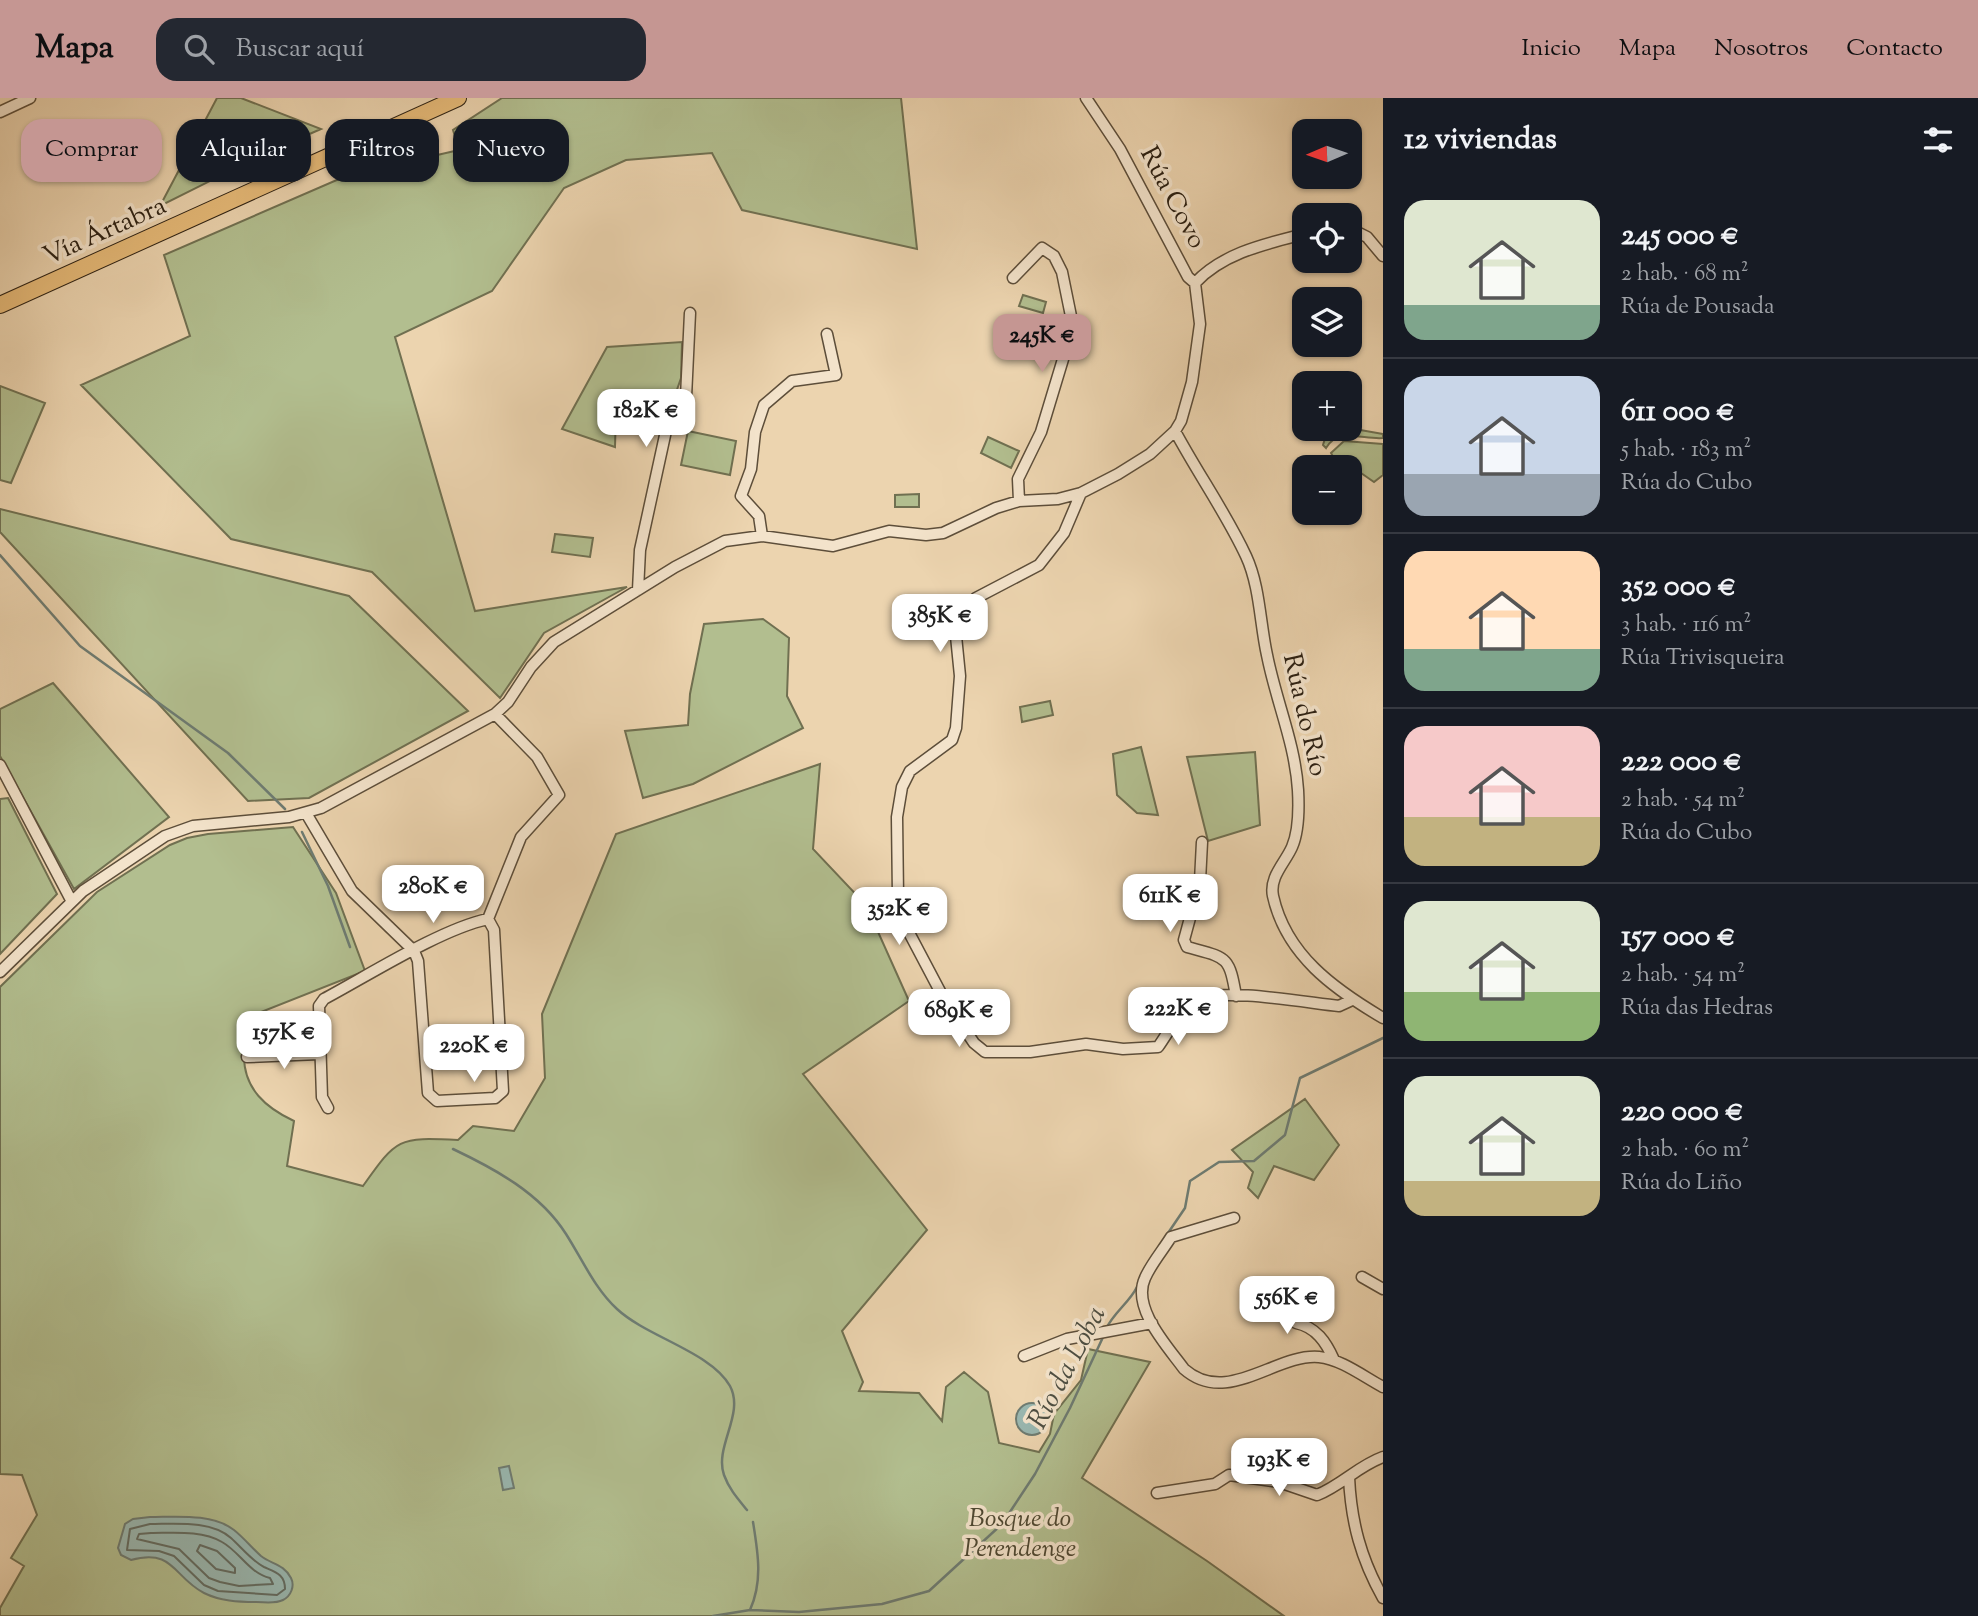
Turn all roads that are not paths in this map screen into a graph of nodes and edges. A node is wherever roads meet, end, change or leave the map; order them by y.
1 (30, 98) edge
2 (458, 98) edge
3 (1086, 98) edge
4 (0, 112) edge
5 (1362, 234) edge
6 (1292, 238) edge
7 (1383, 256) edge
8 (1013, 278) dead end
9 (1195, 283) junction
10 (0, 305) edge
11 (690, 313) dead end
12 (828, 334) dead end
13 (1175, 431) junction
14 (1081, 493) junction
15 (1019, 501) junction
16 (762, 536) junction
17 (638, 590) junction
18 (495, 714) junction
19 (0, 765) edge
20 (306, 813) junction
21 (1202, 842) dead end
22 (71, 900) junction
23 (488, 919) junction
24 (414, 951) junction
25 (0, 972) edge
26 (1236, 996) junction
27 (1352, 1000) junction
28 (1383, 1018) edge
29 (319, 1054) junction
30 (247, 1057) dead end
31 (328, 1108) dead end
32 (1234, 1218) dead end
33 (1362, 1277) dead end
34 (1277, 1289) dead end
35 (1383, 1289) edge
36 (1152, 1323) junction
37 (1024, 1356) dead end
38 (1334, 1360) junction
39 (1383, 1387) edge
40 (1383, 1457) edge
41 (1349, 1477) junction
42 (1157, 1493) dead end
43 (1383, 1598) edge

1 - 4 street
2 - 10 highway, Vía Ártabra
3 - 9 street, Rúa Covo
5 - 7 street
6 - 9 street
8 - 15 street
9 - 13 street
11 - 17 street
12 - 16 street
13 - 14 street
13 - 27 street, Rúa do Río
14 - 15 street
14 - 26 street
15 - 16 street
16 - 17 street
17 - 18 street
18 - 20 street
18 - 23 street
19 - 22 street
20 - 22 street
20 - 24 street
21 - 26 street
22 - 25 street
23 - 24 street
23 - 24 street
24 - 29 street
26 - 27 street
27 - 28 street, Rúa do Río
29 - 30 street
29 - 31 street
32 - 36 street
33 - 35 street
34 - 38 street
36 - 37 street
36 - 38 street
38 - 39 street
40 - 41 street
41 - 42 street
41 - 43 street

